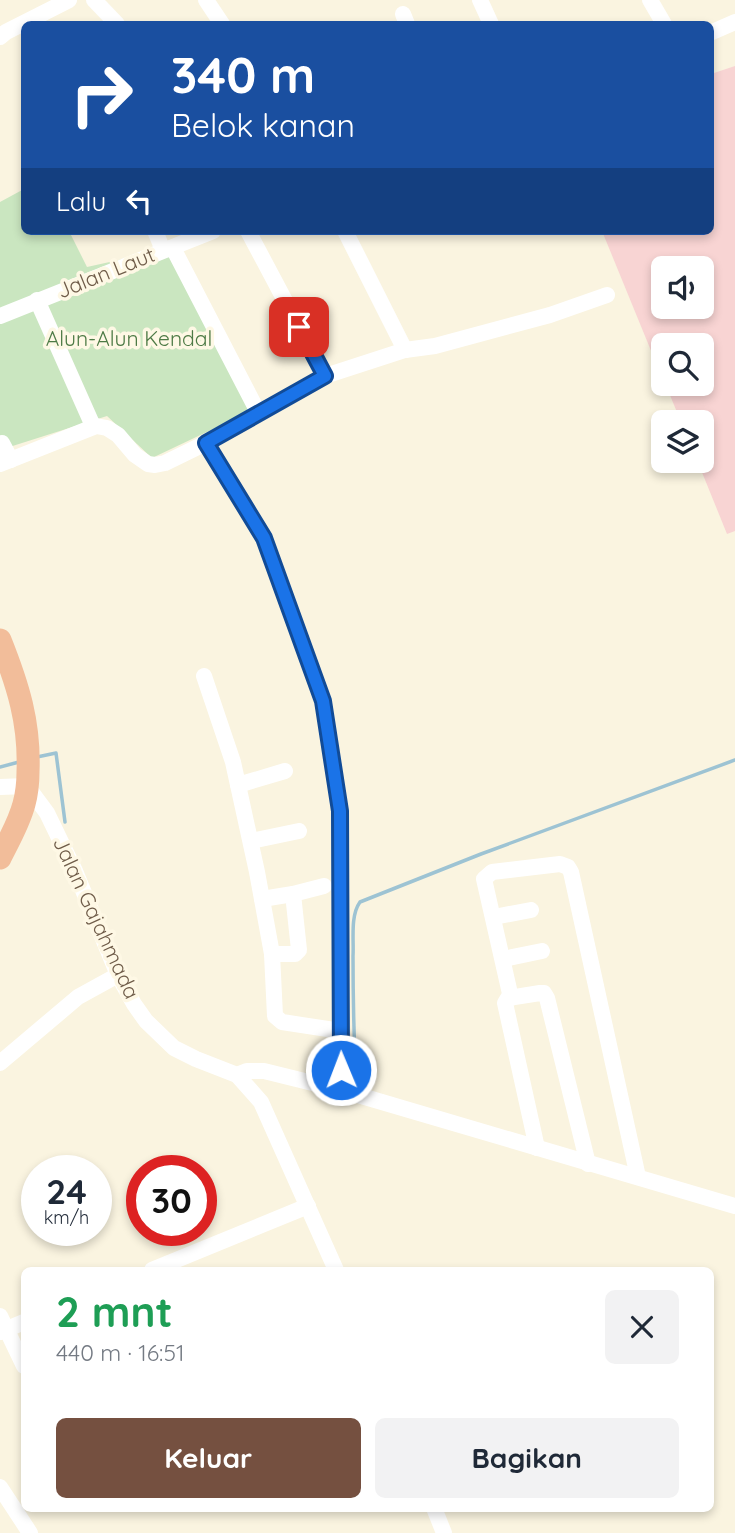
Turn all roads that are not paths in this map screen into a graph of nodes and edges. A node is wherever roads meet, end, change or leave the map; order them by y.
1 (69, 0) edge
2 (94, 0) edge
3 (206, 0) edge
4 (480, 0) edge
5 (650, 0) edge
6 (32, 21) edge
7 (114, 21) edge
8 (220, 21) edge
9 (490, 21) edge
10 (662, 21) edge
11 (735, 22) edge
12 (21, 24) edge
13 (2, 28) edge
14 (714, 31) edge
15 (158, 235) edge
16 (203, 235) edge
17 (250, 235) edge
18 (347, 235) edge
19 (168, 249) junction
20 (607, 295) dead end
21 (37, 300) junction
22 (0, 316) edge
23 (405, 350) junction
24 (325, 376) junction
25 (259, 414) junction
26 (93, 426) junction
27 (2, 443) dead end
28 (206, 443) junction
29 (6, 462) edge
30 (0, 640) edge
31 (204, 677) dead end
32 (285, 771) dead end
33 (28, 780) junction
34 (238, 785) junction
35 (0, 787) edge
36 (299, 831) dead end
37 (251, 841) junction
38 (0, 858) edge
39 (324, 886) dead end
40 (293, 894) junction
41 (262, 899) junction
42 (531, 910) dead end
43 (494, 918) junction
44 (542, 951) dead end
45 (272, 954) junction
46 (503, 959) junction
47 (118, 975) junction
48 (511, 998) junction
49 (341, 1031) junction
50 (0, 1063) edge
51 (237, 1075) junction
52 (341, 1090) junction
53 (537, 1148) junction
54 (588, 1164) junction
55 (638, 1177) junction
56 (308, 1206) junction
57 (735, 1206) edge
58 (159, 1267) edge
59 (336, 1267) edge
60 (21, 1322) edge
61 (2, 1325) edge
62 (21, 1360) edge
63 (0, 1486) edge
64 (436, 1512) edge
65 (30, 1533) edge
66 (444, 1533) edge

1 - 6 street
2 - 7 street
3 - 8 street
4 - 9 street
5 - 10 street
11 - 14 street
12 - 13 street
15 - 19 street
16 - 19 street, Jalan Laut
17 - 24 street
18 - 23 street
19 - 21 street, Jalan Laut
19 - 25 street
20 - 23 street
21 - 22 street, Jalan Laut
21 - 26 street
23 - 24 street
24 - 25 street
25 - 28 street
26 - 28 street
26 - 29 street
27 - 29 street
28 - 49 street
30 - 33 highway
31 - 34 street
32 - 34 street
33 - 35 street
33 - 38 highway
33 - 47 street, Jalan Gajahmada
34 - 37 street
36 - 37 street
37 - 41 street
39 - 40 street
40 - 41 street
40 - 45 street
41 - 45 street
42 - 43 street
43 - 46 street
43 - 55 street
44 - 46 street
45 - 49 street
46 - 48 street
47 - 50 street
47 - 51 street, Jalan Gajahmada
48 - 53 street
48 - 54 street
49 - 52 street
51 - 52 street
51 - 56 street, Jalan Gajahmada
52 - 53 street
53 - 54 street
54 - 55 street
55 - 57 street
56 - 58 street
56 - 59 street, Jalan Gajahmada
60 - 61 street
61 - 62 street
63 - 65 street
64 - 66 street

